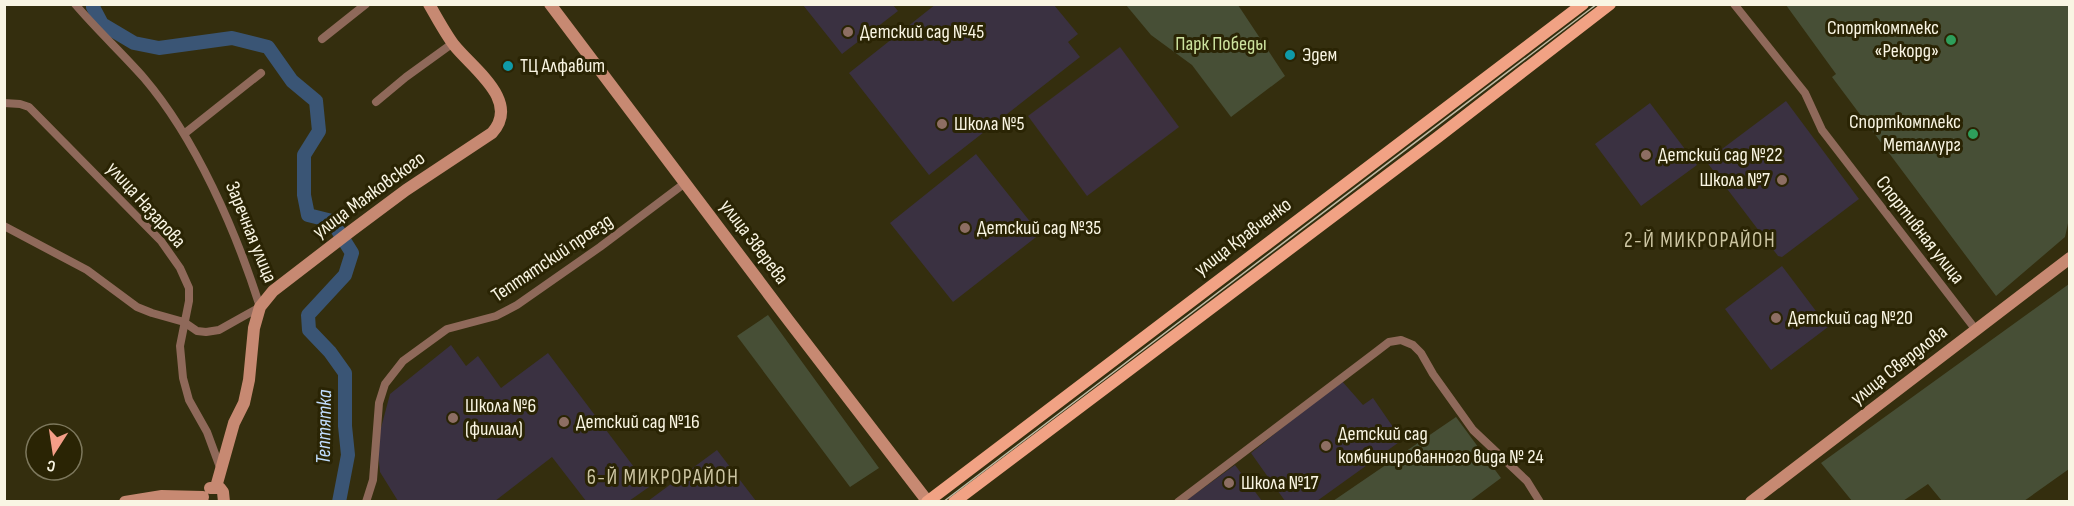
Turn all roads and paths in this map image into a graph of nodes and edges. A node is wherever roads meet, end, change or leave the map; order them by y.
1 (75, 4) edge
2 (366, 4) edge
3 (429, 4) edge
4 (550, 4) edge
5 (1583, 4) edge
6 (1610, 4) edge
7 (1734, 4) edge
8 (322, 39) dead end
9 (453, 43) junction
10 (261, 73) dead end
11 (1483, 80) junction
12 (1494, 93) junction
13 (376, 102) dead end
14 (4, 103) edge
15 (184, 134) junction
16 (685, 183) junction
17 (4, 226) edge
18 (2070, 258) edge
19 (1243, 262) junction
20 (1253, 275) junction
21 (1203, 292) junction
22 (1213, 306) junction
23 (260, 307) junction
24 (184, 322) junction
25 (1162, 324) junction
26 (1976, 330) junction
27 (1172, 336) junction
28 (1120, 356) junction
29 (1129, 368) junction
30 (1079, 387) junction
31 (1088, 399) junction
32 (1051, 408) junction
33 (1060, 420) junction
34 (1004, 444) junction
35 (1013, 456) junction
36 (221, 471) junction
37 (216, 487) junction
38 (203, 499) edge
39 (125, 501) edge
40 (224, 501) edge
41 (366, 501) edge
42 (928, 501) edge
43 (954, 501) edge
44 (1178, 501) edge
45 (1540, 501) edge
46 (1751, 501) edge

1 - 15 street, Заречная улица
2 - 8 street
3 - 9 main road
4 - 16 main road, улица Зверева
5 - 11 main road, улица Кравченко
6 - 12 main road, улица Кравченко
7 - 26 street, Спортивная улица
9 - 13 street
9 - 23 main road, улица Маяковского
10 - 15 street
11 - 12 street
11 - 19 main road, улица Кравченко
12 - 20 main road, улица Кравченко
14 - 24 street, улица Назарова
15 - 23 street, Заречная улица
16 - 41 street, Тептятский проезд
16 - 42 main road, улица Зверева
17 - 24 street
18 - 26 main road, улица Свердлова
19 - 20 street
19 - 21 main road, улица Кравченко
20 - 22 main road, улица Кравченко
21 - 22 street
21 - 25 main road, улица Кравченко
22 - 27 main road, улица Кравченко
23 - 24 street
23 - 36 main road, Заречная улица
24 - 36 street, улица Назарова
25 - 27 street
25 - 28 main road, улица Кравченко
26 - 46 main road, улица Свердлова
27 - 29 main road, улица Кравченко
28 - 29 street
28 - 30 main road, улица Кравченко
29 - 31 main road, улица Кравченко
30 - 31 street
30 - 32 main road, улица Кравченко
31 - 33 main road, улица Кравченко
32 - 33 street
32 - 34 main road, улица Кравченко
33 - 35 main road, улица Кравченко
34 - 35 street
34 - 42 main road, улица Кравченко
35 - 43 main road, улица Кравченко
36 - 37 main road, Заречная улица
37 - 38 main road
37 - 40 main road
38 - 39 main road
44 - 45 street

